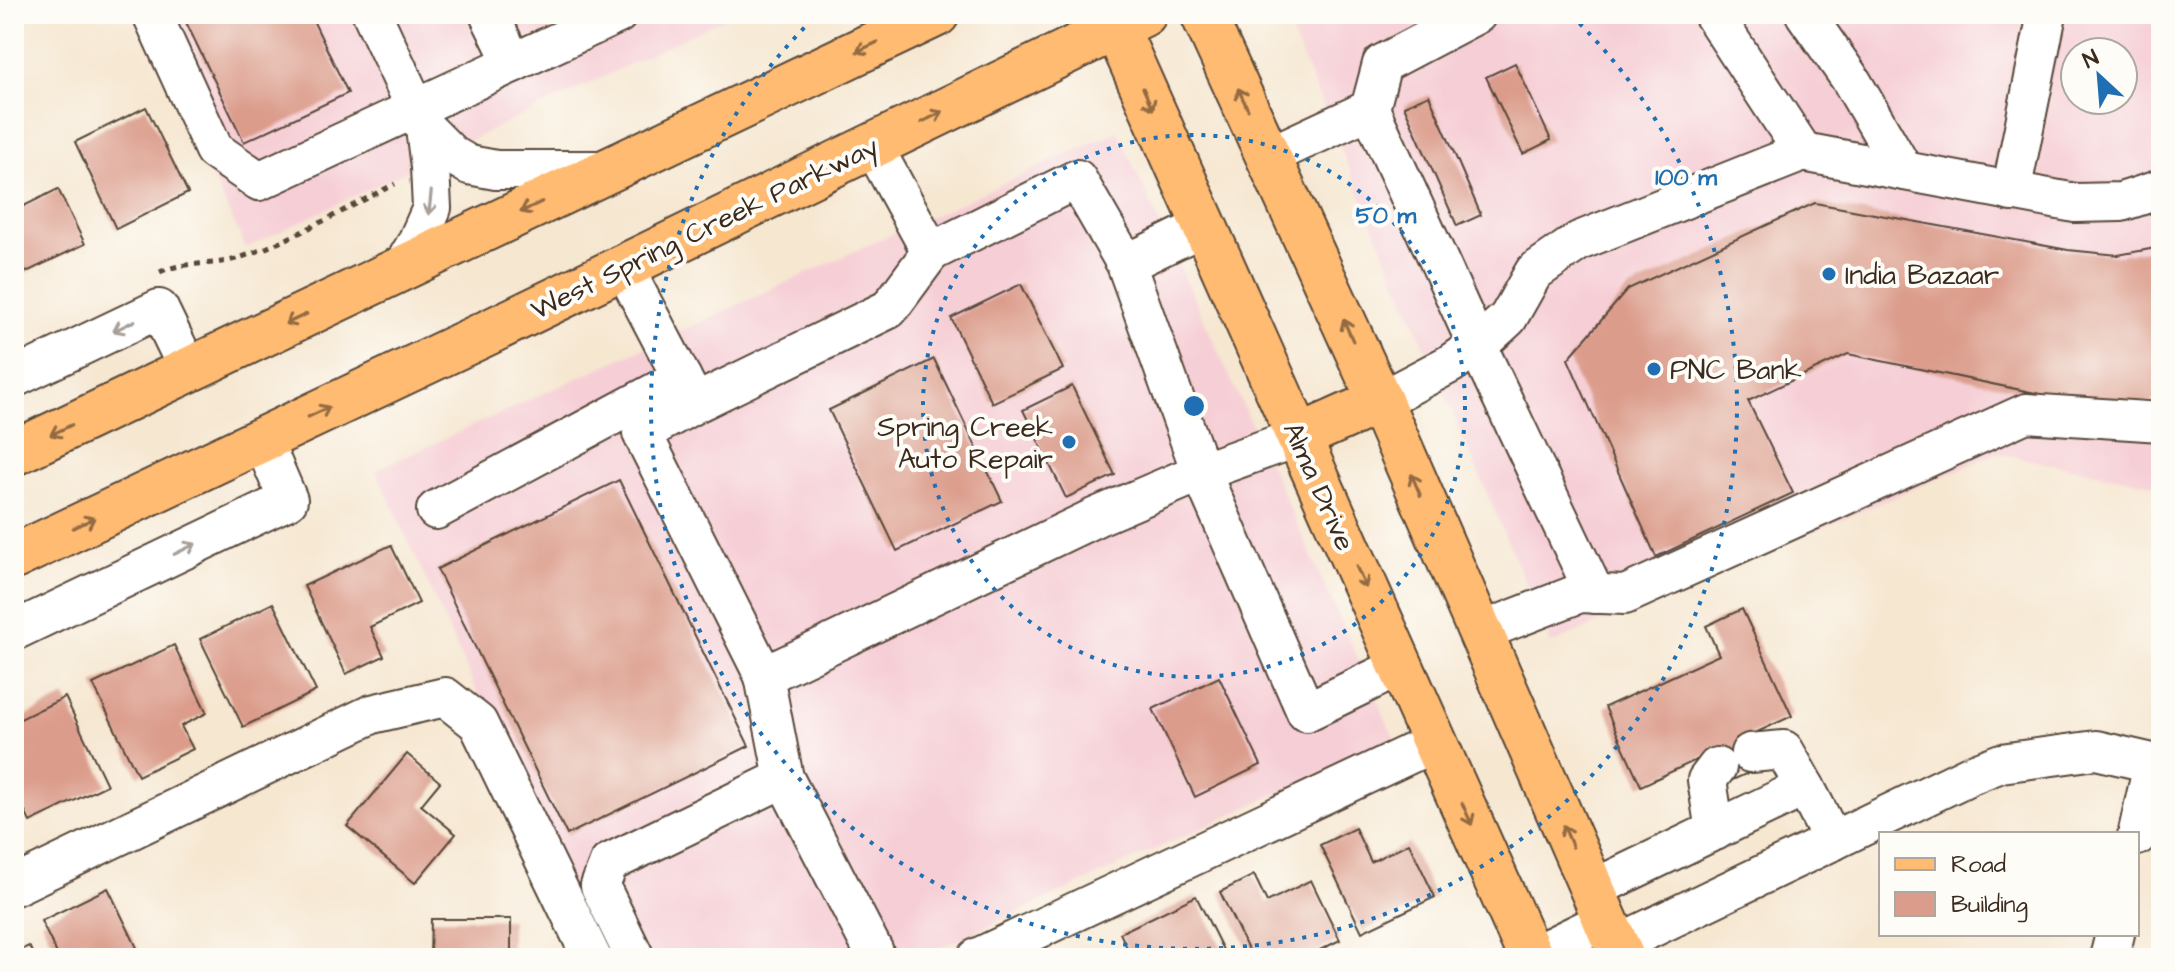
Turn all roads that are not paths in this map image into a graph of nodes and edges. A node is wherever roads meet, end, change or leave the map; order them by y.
1 (152, 14) edge
2 (372, 14) edge
3 (489, 14) edge
4 (937, 14) edge
5 (1203, 14) edge
6 (1477, 14) edge
7 (1713, 14) edge
8 (1805, 14) edge
9 (2047, 14) edge
10 (614, 15) edge
11 (1123, 19) edge
12 (513, 63) junction
13 (1370, 109) junction
14 (420, 118) junction
15 (873, 146) junction
16 (1803, 152) junction
17 (1269, 156) junction
18 (606, 170) junction
19 (1904, 171) junction
20 (2161, 189) edge
21 (2011, 192) junction
22 (1204, 226) junction
23 (931, 252) junction
24 (1126, 264) junction
25 (623, 266) junction
26 (400, 271) junction
27 (1477, 345) junction
28 (188, 369) junction
29 (14, 378) edge
30 (689, 391) junction
31 (1380, 401) junction
32 (2161, 422) edge
33 (1299, 437) junction
34 (262, 439) junction
35 (14, 453) edge
36 (1201, 472) junction
37 (436, 510) dead end
38 (14, 557) edge
39 (1595, 594) junction
40 (14, 631) edge
41 (1480, 632) junction
42 (1401, 666) junction
43 (764, 676) junction
44 (1435, 742) junction
45 (2157, 764) edge
46 (784, 778) junction
47 (1805, 787) junction
48 (1715, 831) junction
49 (2138, 832) edge
50 (1833, 841) junction
51 (14, 886) edge
52 (1608, 928) edge
53 (2114, 936) edge
54 (592, 958) edge
55 (635, 958) edge
56 (873, 958) edge
57 (977, 958) edge
58 (1530, 958) edge
59 (2109, 958) edge

1 - 14 street
2 - 14 street
3 - 12 street
4 -> 18 main road
17 -> 5 main road
6 - 13 street
7 - 16 street
8 - 19 street
9 - 21 street
10 - 12 street
15 -> 11 main road, West Spring Creek Parkway
11 -> 22 main road, Alma Drive
12 - 14 street
13 - 17 street
13 - 27 street
14 - 18 street
14 -> 26 street
15 - 23 street
15 - 25 main road, West Spring Creek Parkway
16 - 19 street
16 - 27 street
31 -> 17 main road
18 -> 26 main road
19 - 21 street
20 - 21 street
22 - 24 street
22 - 33 main road, Alma Drive
23 - 24 street
23 - 30 street
24 - 36 street
25 - 30 street
34 -> 25 main road, West Spring Creek Parkway
26 -> 28 main road
27 - 31 street
27 - 39 street
28 -> 29 street
28 -> 35 main road
30 - 37 street
30 - 43 street
31 - 33 main road
41 -> 31 main road
32 - 39 street
33 - 36 street
33 -> 42 main road, Alma Drive
38 -> 34 main road, West Spring Creek Parkway
40 -> 34 street
36 - 42 street
36 - 43 street
39 - 41 street
52 -> 41 main road
42 - 44 main road, Alma Drive
43 - 46 street
44 - 57 street
44 -> 58 main road, Alma Drive
45 - 49 street
45 - 50 street
46 - 55 street
46 - 56 street
47 - 48 street
47 - 48 street
47 - 50 street
48 - 52 street
50 - 52 street
51 - 54 street
52 - 58 street
53 - 59 street

